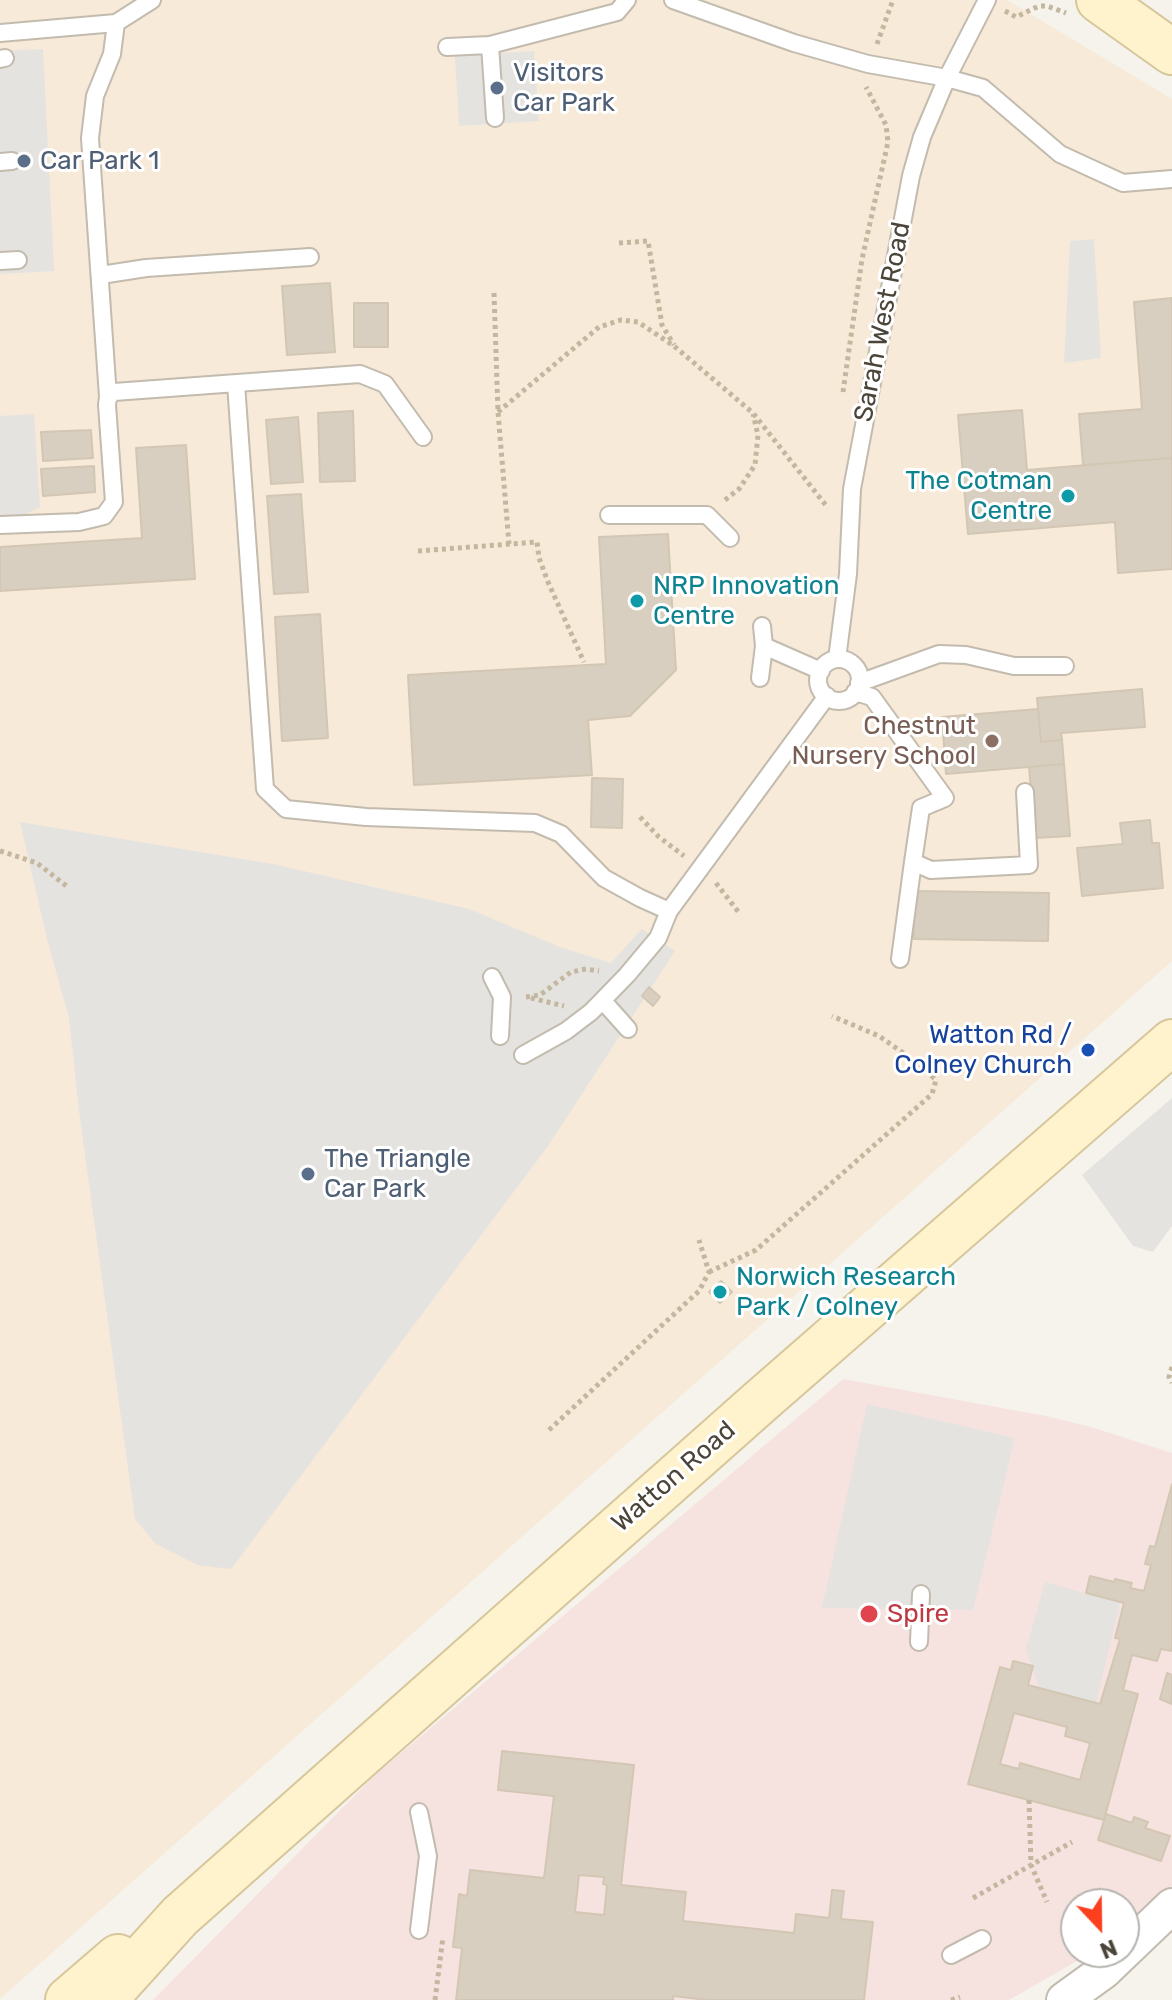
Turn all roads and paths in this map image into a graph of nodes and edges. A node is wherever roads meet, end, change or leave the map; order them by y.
1 (152, 0) edge
2 (627, 0) edge
3 (673, 0) edge
4 (893, 0) edge
5 (987, 0) edge
6 (1087, 10) edge
7 (1016, 17) dead end
8 (116, 23) junction
9 (0, 33) edge
10 (490, 45) junction
11 (447, 47) dead end
12 (1172, 52) edge
13 (868, 64) junction
14 (947, 78) junction
15 (495, 118) dead end
16 (1172, 179) edge
17 (619, 243) dead end
18 (310, 257) dead end
19 (18, 260) dead end
20 (0, 261) edge
21 (101, 275) junction
22 (494, 293) dead end
23 (674, 346) junction
24 (236, 384) junction
25 (108, 397) junction
26 (842, 401) dead end
27 (498, 412) junction
28 (753, 413) junction
29 (423, 437) dead end
30 (830, 494) dead end
31 (828, 508) junction
32 (609, 515) dead end
33 (707, 515) junction
34 (0, 525) edge
35 (848, 535) junction
36 (730, 538) dead end
37 (509, 544) junction
38 (418, 551) dead end
39 (762, 626) dead end
40 (764, 646) junction
41 (837, 659) junction
42 (584, 662) dead end
43 (1065, 666) dead end
44 (821, 671) junction
45 (760, 678) dead end
46 (857, 688) junction
47 (827, 696) junction
48 (1025, 792) dead end
49 (640, 817) dead end
50 (0, 851) edge
51 (913, 862) junction
52 (701, 870) junction
53 (719, 885) dead end
54 (69, 888) dead end
55 (669, 911) junction
56 (740, 914) dead end
57 (900, 959) dead end
58 (492, 977) dead end
59 (619, 984) junction
60 (502, 997) junction
61 (525, 997) junction
62 (597, 1007) junction
63 (832, 1016) dead end
64 (628, 1029) dead end
65 (500, 1036) dead end
66 (1172, 1042) edge
67 (523, 1055) dead end
68 (699, 1240) dead end
69 (709, 1272) junction
70 (1172, 1367) edge
71 (1172, 1383) edge
72 (549, 1430) dead end
73 (921, 1594) dead end
74 (919, 1642) dead end
75 (1029, 1800) dead end
76 (419, 1812) dead end
77 (1072, 1842) dead end
78 (1031, 1865) junction
79 (973, 1898) dead end
80 (1047, 1902) dead end
81 (1172, 1906) edge
82 (180, 1916) junction
83 (419, 1930) joint
84 (982, 1939) dead end
85 (951, 1955) dead end
86 (960, 1997) dead end
87 (68, 2000) edge
88 (104, 2000) edge
89 (435, 2000) edge
90 (951, 2000) edge
91 (1064, 2000) edge

1 - 8 lane
2 - 10 lane
3 - 13 lane
4 - 13 path
5 - 14 lane, Sarah West Road
6 - 7 path
6 - 12 main road
8 - 9 lane
8 - 21 lane
10 - 11 lane
10 - 15 lane
13 - 14 lane
13 - 26 path
14 - 16 lane
14 - 35 lane, Sarah West Road
17 - 23 path
18 - 21 lane
19 - 20 lane
21 - 25 lane
22 - 27 path
23 - 27 path
23 - 28 path
24 - 25 lane
24 - 29 lane
24 - 55 lane
25 - 34 lane
27 - 37 path
28 - 31 path
28 - 33 path
30 - 31 path
31 - 35 path
32 - 33 lane
33 - 36 lane
35 - 41 lane, Sarah West Road
37 - 38 path
37 - 42 path
39 - 40 lane
40 - 44 lane
40 - 45 lane
41 - 44 lane
41 - 46 lane
43 - 46 lane
44 - 47 lane
46 - 47 lane
46 - 51 lane
47 - 52 lane
48 - 51 lane
49 - 52 path
50 - 54 path
51 - 57 lane
52 - 55 lane
53 - 56 path
55 - 59 lane
58 - 60 lane
59 - 61 path
59 - 62 lane
60 - 61 path
60 - 65 lane
61 - 62 path
62 - 64 lane
62 - 67 lane
63 - 69 path
66 - 82 main road, Watton Road
68 - 69 path
69 - 72 path
70 - 71 path
73 - 74 lane
75 - 78 path
76 - 83 lane
77 - 78 path
78 - 79 path
78 - 80 path
81 - 91 street
82 - 87 main road, Watton Road
82 - 88 main road, Watton Road
83 - 89 path
84 - 85 lane
86 - 90 path

